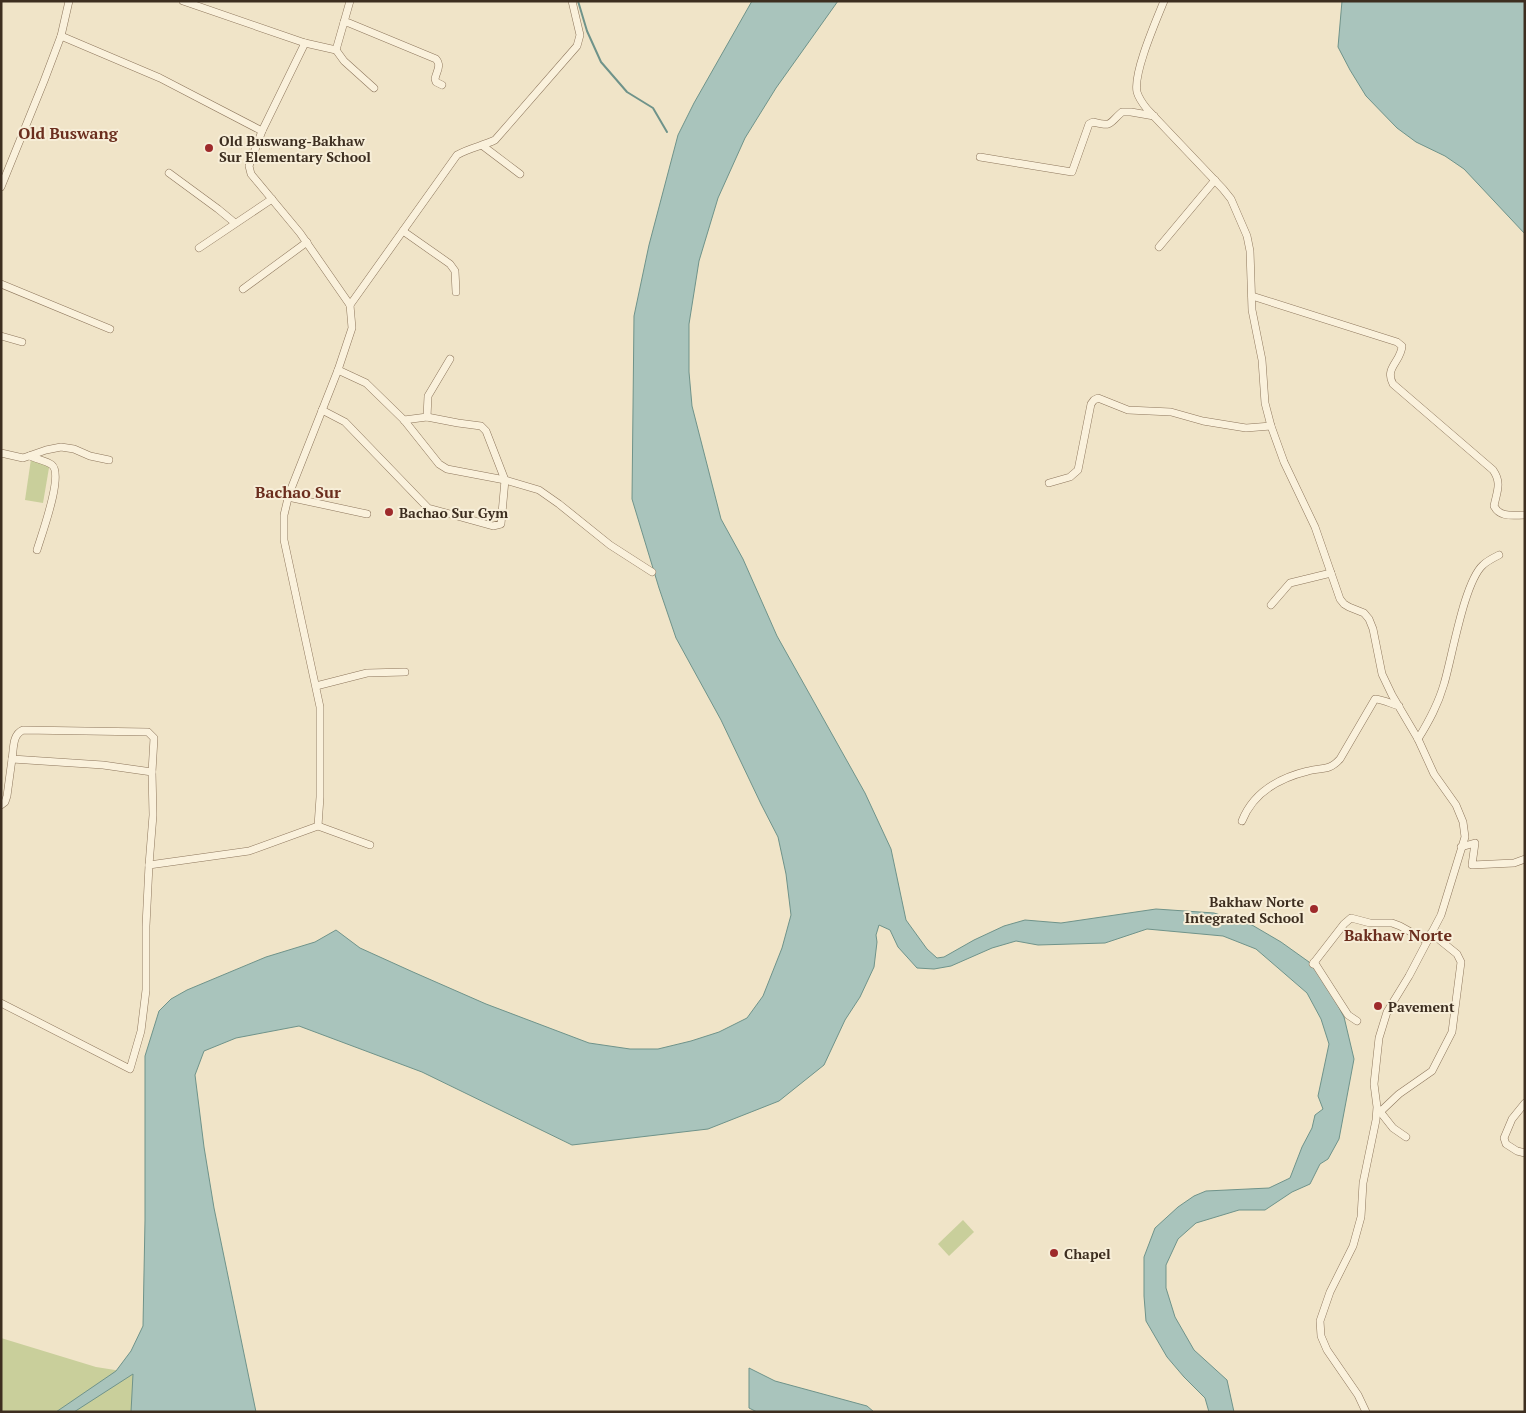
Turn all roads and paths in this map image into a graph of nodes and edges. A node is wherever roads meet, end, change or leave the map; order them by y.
1 (68, 1) edge
2 (184, 1) edge
3 (350, 1) edge
4 (572, 1) edge
5 (1164, 1) edge
6 (344, 22) junction
7 (61, 36) junction
8 (305, 43) junction
9 (336, 50) junction
10 (442, 85) dead end
11 (374, 88) dead end
12 (1154, 117) junction
13 (262, 131) junction
14 (483, 146) junction
15 (980, 157) dead end
16 (169, 174) dead end
17 (520, 174) dead end
18 (1215, 180) junction
19 (1, 187) edge
20 (272, 199) junction
21 (235, 223) junction
22 (403, 231) junction
23 (307, 242) junction
24 (1159, 247) dead end
25 (199, 248) dead end
26 (1, 284) edge
27 (243, 289) dead end
28 (456, 292) dead end
29 (1252, 296) junction
30 (350, 305) junction
31 (110, 329) dead end
32 (1, 336) edge
33 (22, 342) dead end
34 (450, 359) dead end
35 (338, 370) junction
36 (322, 410) junction
37 (427, 417) junction
38 (404, 420) junction
39 (1271, 426) junction
40 (1, 453) edge
41 (30, 456) junction
42 (109, 460) dead end
43 (505, 480) junction
44 (1049, 483) dead end
45 (288, 497) junction
46 (366, 514) dead end
47 (1525, 515) edge
48 (37, 550) dead end
49 (1499, 555) dead end
50 (652, 572) dead end
51 (1331, 573) junction
52 (1271, 605) dead end
53 (405, 672) dead end
54 (316, 686) junction
55 (1399, 706) junction
56 (1418, 739) junction
57 (12, 759) junction
58 (152, 772) junction
59 (1, 806) edge
60 (1242, 822) dead end
61 (318, 826) junction
62 (370, 845) dead end
63 (1461, 847) junction
64 (1525, 859) edge
65 (149, 865) junction
66 (1431, 933) junction
67 (1427, 941) junction
68 (1, 1003) edge
69 (1357, 1021) dead end
70 (1525, 1103) edge
71 (1378, 1109) junction
72 (1406, 1137) dead end
73 (1525, 1153) edge
74 (1366, 1412) edge

1 - 7 street
2 - 8 street
3 - 6 street
4 - 14 street
5 - 12 street
6 - 9 street
6 - 10 street
7 - 13 street
7 - 19 street
8 - 9 street
8 - 13 street
9 - 11 street
12 - 15 street
12 - 18 street
13 - 20 street
14 - 17 street
14 - 22 street
16 - 21 street
18 - 24 street
18 - 29 street
20 - 21 street
20 - 23 street
21 - 25 street
22 - 28 street
22 - 30 street
23 - 27 street
23 - 30 street
26 - 31 street
29 - 39 street
29 - 47 street
30 - 35 street
32 - 33 street
34 - 37 street
35 - 36 street
35 - 38 street
36 - 43 street
36 - 45 street
37 - 38 street
37 - 43 street
38 - 43 street
39 - 44 street
39 - 51 street
40 - 41 street
41 - 42 street
41 - 48 street
43 - 50 street
45 - 46 street
45 - 54 street
49 - 56 street
51 - 52 street
51 - 55 street
53 - 54 street
54 - 61 street
55 - 56 street
55 - 60 street
56 - 63 street
57 - 58 street
57 - 58 street
57 - 59 street
58 - 65 street
61 - 62 street
61 - 65 street
63 - 64 street
63 - 66 street
65 - 68 street
66 - 67 street
66 - 71 street
67 - 69 street
67 - 71 street
70 - 73 street
71 - 72 street
71 - 74 street

